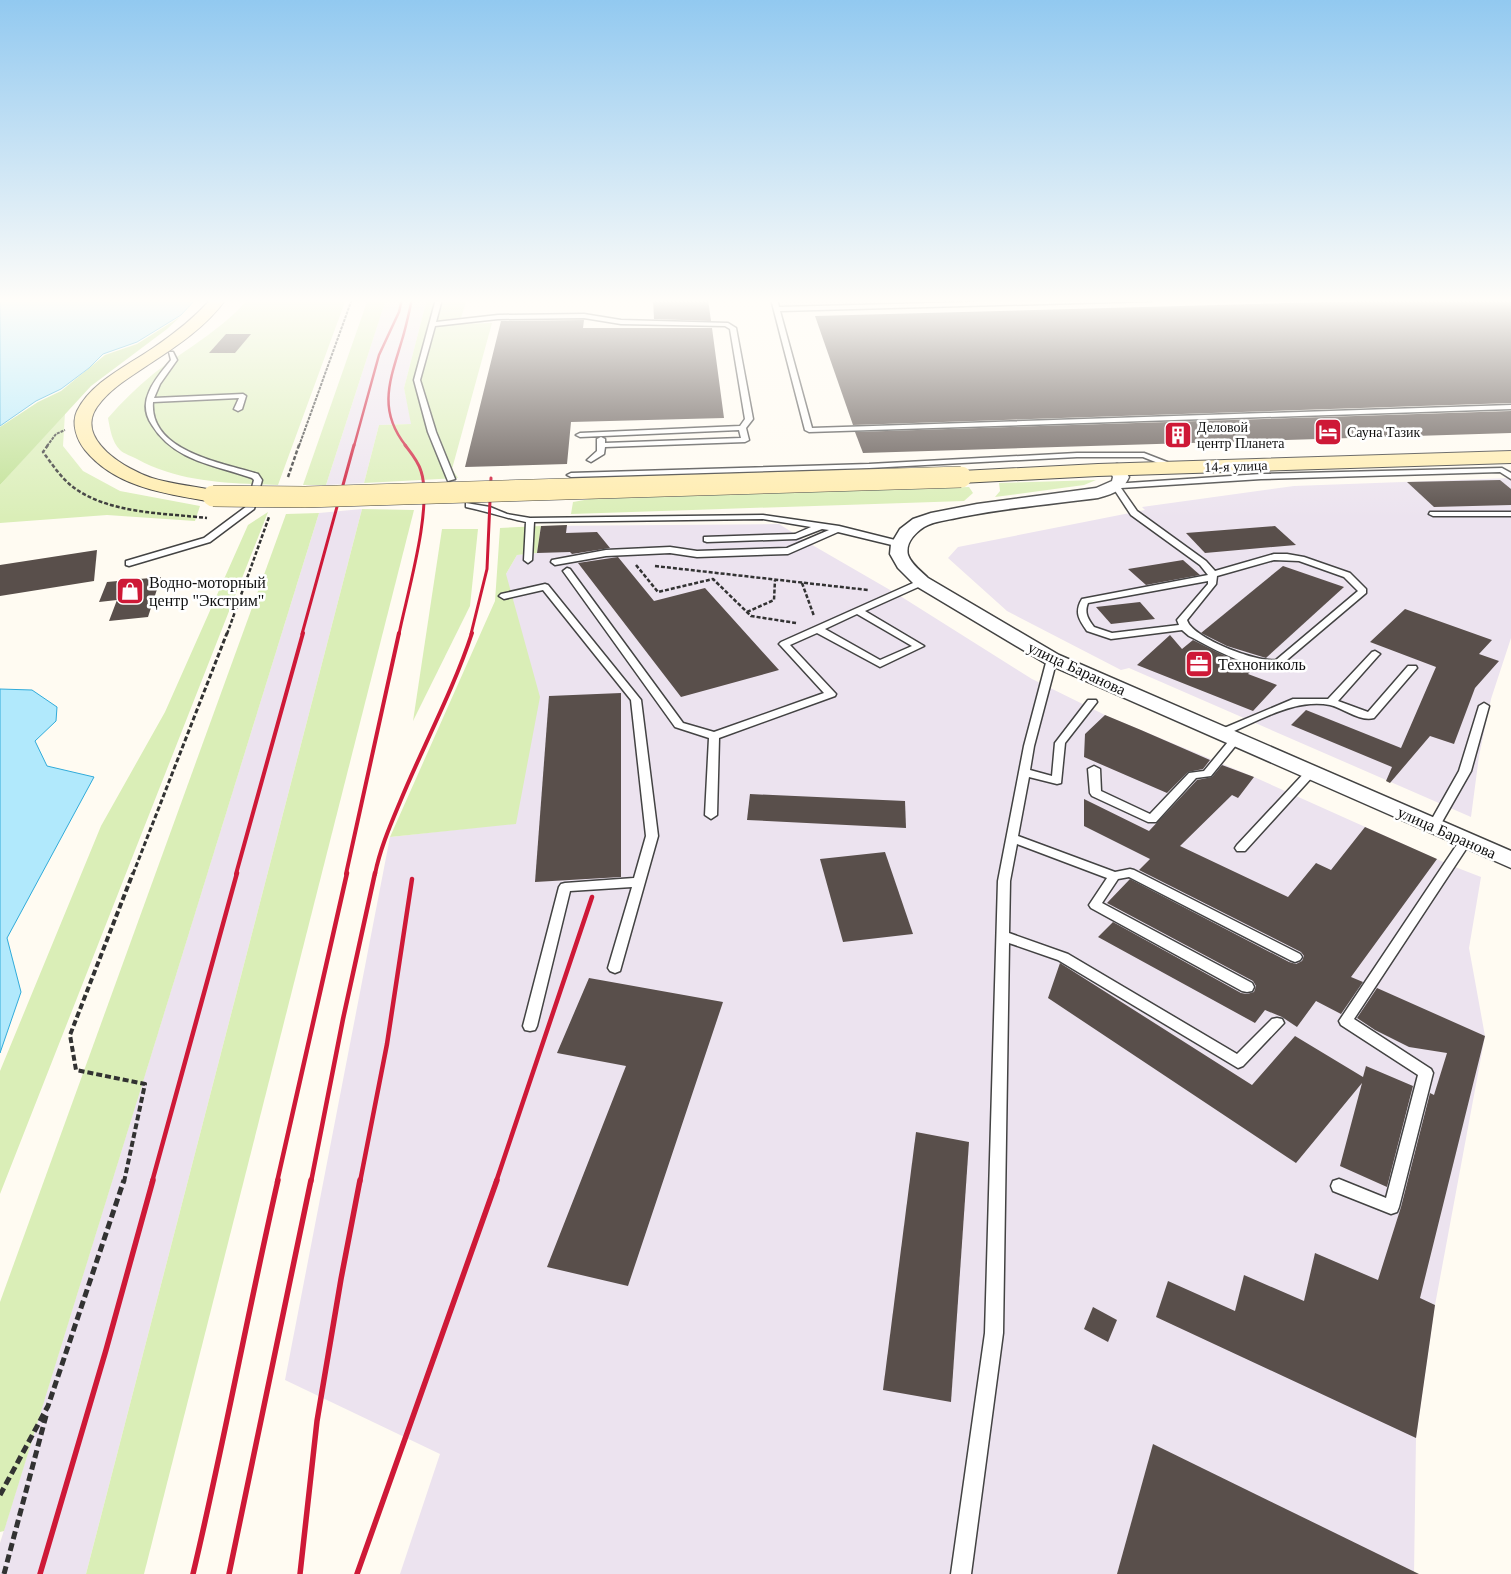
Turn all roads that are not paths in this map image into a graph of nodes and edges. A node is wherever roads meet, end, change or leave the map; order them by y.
1 (128, 372) edge
2 (144, 372) edge
3 (165, 372) edge
4 (419, 372) edge
5 (741, 372) edge
6 (794, 372) edge
7 (150, 400) junction
8 (1511, 407) edge
9 (238, 409) dead end
10 (742, 428) junction
11 (580, 434) dead end
12 (601, 434) junction
13 (601, 445) junction
14 (591, 460) dead end
15 (1504, 461) edge
16 (1176, 468) junction
17 (571, 475) dead end
18 (1110, 475) junction
19 (1511, 477) edge
20 (451, 479) dead end
21 (215, 492) junction
22 (469, 506) dead end
23 (1433, 514) dead end
24 (1511, 514) edge
25 (530, 520) junction
26 (822, 526) junction
27 (839, 529) junction
28 (707, 538) dead end
29 (900, 544) junction
30 (528, 560) dead end
31 (555, 562) dead end
32 (129, 563) dead end
33 (567, 571) dead end
34 (1213, 576) junction
35 (922, 582) junction
36 (504, 596) dead end
37 (858, 611) junction
38 (1184, 627) junction
39 (818, 629) junction
40 (1375, 654) dead end
41 (1052, 659) junction
42 (1412, 668) dead end
43 (1092, 702) dead end
44 (1331, 702) junction
45 (1484, 706) dead end
46 (714, 736) junction
47 (1229, 736) junction
48 (1094, 770) dead end
49 (1024, 772) junction
50 (1311, 772) junction
51 (711, 815) dead end
52 (1434, 826) junction
53 (1012, 838) junction
54 (1466, 840) junction
55 (1241, 848) dead end
56 (1511, 860) edge
57 (1114, 876) junction
58 (639, 882) junction
59 (1003, 936) junction
60 (1295, 957) dead end
61 (615, 968) dead end
62 (1247, 987) dead end
63 (1277, 1023) dead end
64 (530, 1026) dead end
65 (1340, 1186) dead end
66 (961, 1574) edge

1 - 21 main road
2 - 21 main road
3 - 7 lane
4 - 20 lane
5 - 10 lane
6 - 8 lane
7 - 9 lane
7 - 32 lane
10 - 12 lane
10 - 13 lane
11 - 12 lane
12 - 13 lane
13 - 14 lane
15 - 16 main road, 14-я улица
15 - 18 lane
15 - 19 lane
16 - 17 lane
16 - 18 main road, 14-я улица
18 - 21 main road, 14-я улица, bridge
18 - 29 street
18 - 34 lane
22 - 25 lane
23 - 24 lane
25 - 26 lane
25 - 30 lane
26 - 27 lane
26 - 28 lane
27 - 29 lane
27 - 31 lane
29 - 35 street, улица Баранова
33 - 46 lane
34 - 38 lane
34 - 38 lane
34 - 38 lane
35 - 37 lane
35 - 41 street, улица Баранова
36 - 58 lane
37 - 39 lane
37 - 39 lane
39 - 46 lane
40 - 44 lane
41 - 47 street, улица Баранова
41 - 49 lane
42 - 44 lane
43 - 49 lane
44 - 47 lane
45 - 52 lane
46 - 51 lane
47 - 48 lane
47 - 50 street, улица Баранова
49 - 53 lane
50 - 52 street, улица Баранова
50 - 55 lane
52 - 54 street, улица Баранова
53 - 57 lane
53 - 59 lane
54 - 56 street, улица Баранова
54 - 65 lane
57 - 60 lane
57 - 62 lane
58 - 61 lane
58 - 64 lane
59 - 63 lane
59 - 66 lane

